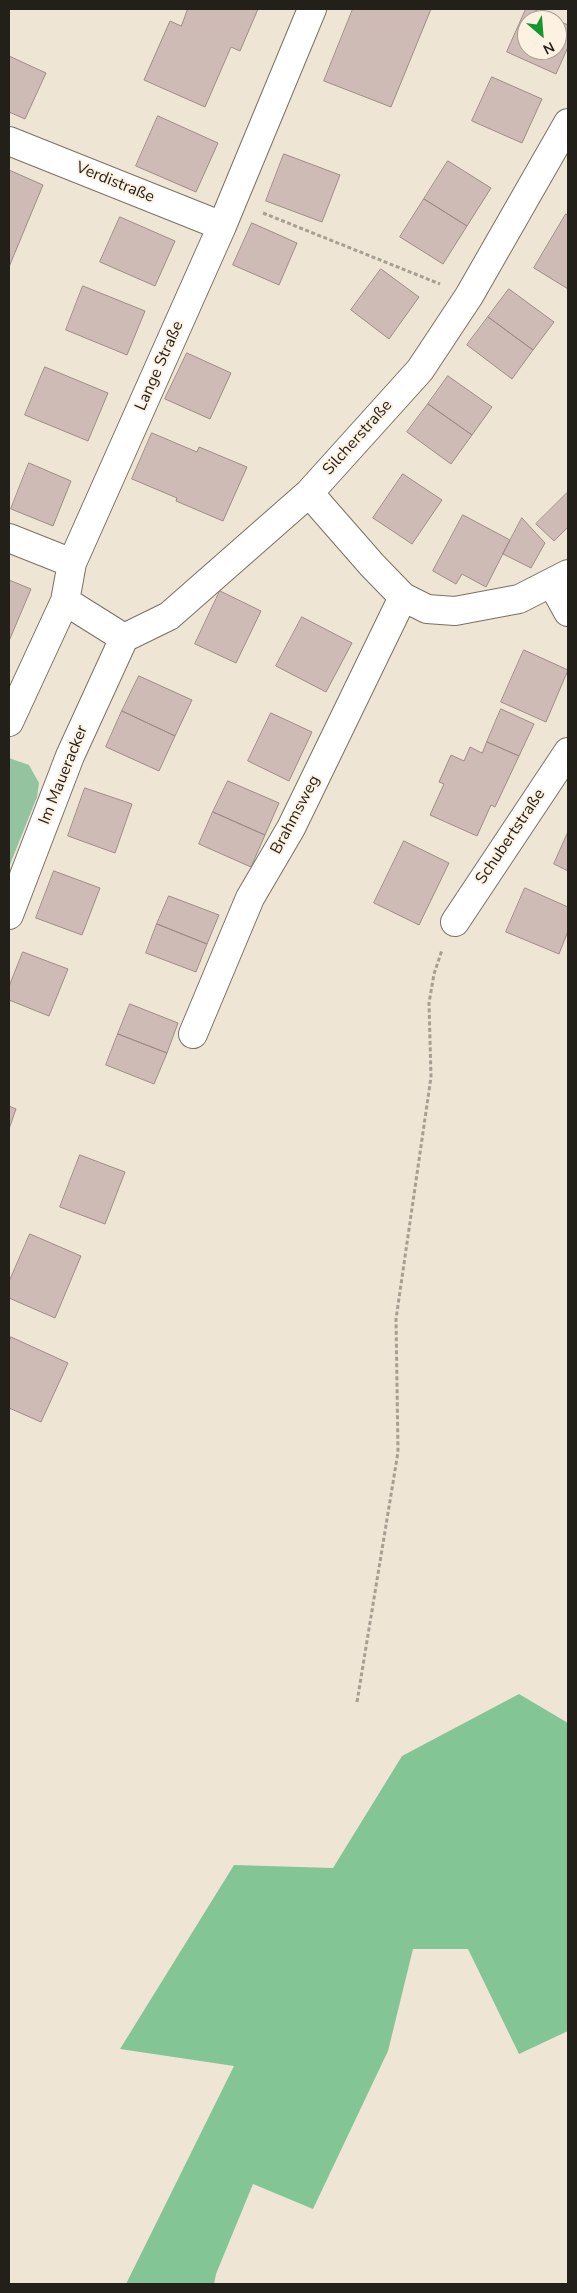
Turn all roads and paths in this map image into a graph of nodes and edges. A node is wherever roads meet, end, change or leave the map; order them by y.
1 (312, 9) edge
2 (568, 123) edge
3 (9, 141) edge
4 (232, 201) junction
5 (222, 226) junction
6 (469, 296) junction
7 (309, 493) junction
8 (9, 538) edge
9 (72, 563) junction
10 (560, 578) edge
11 (403, 597) junction
12 (65, 601) junction
13 (568, 612) edge
14 (124, 638) junction
15 (9, 722) edge
16 (568, 752) edge
17 (9, 915) edge
18 (455, 922) joint
19 (193, 1034) dead end
20 (356, 1702) dead end

1 - 4 street, Lange Straße
2 - 6 street, Silcherstraße
3 - 5 street, Verdistraße
4 - 5 street, Lange Straße
4 - 6 path
5 - 9 street, Lange Straße
6 - 7 street, Silcherstraße
7 - 11 street
7 - 14 street, Silcherstraße
8 - 9 street
9 - 12 street, Lange Straße
10 - 11 street
10 - 13 street
11 - 19 street, Brahmsweg
12 - 14 street
12 - 15 street, Lange Straße
14 - 17 street, Im Maueracker
16 - 18 street, Schubertstraße
18 - 20 path

